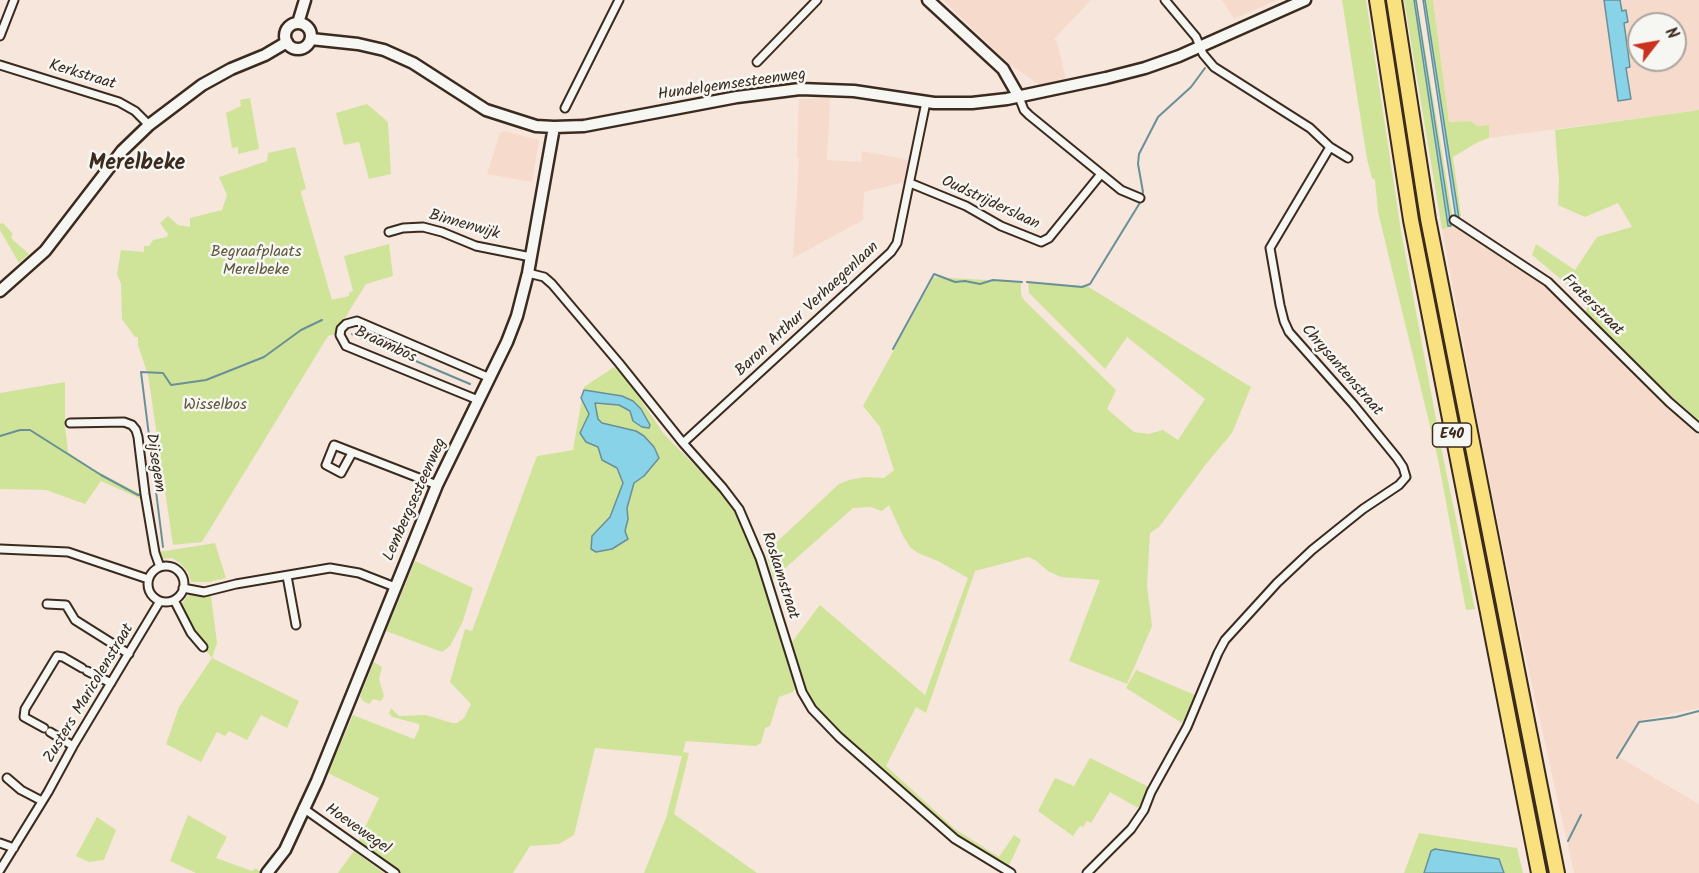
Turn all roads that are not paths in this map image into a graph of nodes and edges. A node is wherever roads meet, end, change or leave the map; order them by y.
1 (14, 0) edge
2 (305, 0) edge
3 (619, 0) edge
4 (817, 0) edge
5 (928, 0) edge
6 (1165, 0) edge
7 (1305, 0) edge
8 (1377, 0) edge
9 (1394, 0) edge
10 (298, 23) junction
11 (0, 36) edge
12 (311, 39) junction
13 (287, 42) junction
14 (1200, 46) junction
15 (757, 62) dead end
16 (0, 65) edge
17 (1019, 97) junction
18 (926, 102) junction
19 (565, 108) dead end
20 (149, 125) junction
21 (554, 127) junction
22 (1330, 147) junction
23 (1348, 158) dead end
24 (1101, 174) junction
25 (910, 183) junction
26 (1140, 198) dead end
27 (1454, 220) dead end
28 (389, 232) dead end
29 (531, 257) junction
30 (528, 273) junction
31 (0, 291) edge
32 (490, 378) junction
33 (478, 400) junction
34 (70, 423) dead end
35 (1699, 428) edge
36 (682, 444) junction
37 (352, 453) dead end
38 (437, 484) junction
39 (0, 549) edge
40 (160, 567) junction
41 (287, 576) junction
42 (148, 579) junction
43 (395, 587) junction
44 (183, 588) junction
45 (174, 600) junction
46 (160, 601) junction
47 (47, 604) dead end
48 (296, 625) dead end
49 (203, 647) dead end
50 (129, 654) junction
51 (111, 684) junction
52 (73, 746) junction
53 (7, 778) dead end
54 (42, 801) junction
55 (303, 808) junction
56 (0, 843) edge
57 (14, 848) junction
58 (0, 870) edge
59 (267, 873) edge
60 (394, 873) edge
61 (1011, 873) edge
62 (1087, 873) edge
63 (1539, 873) edge
64 (1557, 873) edge

1 - 11 street
2 - 10 main road
3 - 19 street
4 - 15 street
5 - 17 main road
6 - 14 street
7 - 14 main road, Hundelgemsesteenweg
8 - 63 highway, E40
9 - 64 highway, E40
10 - 12 main road
10 - 13 main road
12 - 13 main road
12 - 21 main road, Hundelgemsesteenweg
13 - 20 main road
14 - 17 main road, Hundelgemsesteenweg
14 - 22 street
16 - 20 street, Kerkstraat
17 - 18 main road, Hundelgemsesteenweg
17 - 24 street
18 - 21 main road, Hundelgemsesteenweg
18 - 25 street, Baron Arthur Verhaegenlaan
20 - 31 main road
21 - 29 main road, Lembergsesteenweg
22 - 23 street
22 - 62 street, Chrysantenstraat
24 - 25 street, Oudstrijderslaan
24 - 26 street
25 - 36 street, Baron Arthur Verhaegenlaan
27 - 35 street, Fraterstraat
28 - 29 street, Binnenwijk
29 - 30 main road, Lembergsesteenweg
30 - 32 main road, Lembergsesteenweg
30 - 36 street, Roskamstraat
32 - 33 main road, Lembergsesteenweg
32 - 33 street, Braambos
33 - 38 main road, Lembergsesteenweg
34 - 40 street, Dijsegem
36 - 61 street, Roskamstraat
37 - 38 street
38 - 43 main road, Lembergsesteenweg
39 - 42 street
40 - 42 street
40 - 44 street
41 - 43 street
41 - 44 street
41 - 48 street
42 - 46 street
43 - 55 main road, Lembergsesteenweg
44 - 45 street
45 - 46 street
45 - 49 street
46 - 50 street, Zusters Maricolenstraat
47 - 50 street
50 - 51 street, Zusters Maricolenstraat
51 - 52 street, Zusters Maricolenstraat
51 - 52 street
52 - 54 street, Zusters Maricolenstraat
53 - 54 street
54 - 57 street, Zusters Maricolenstraat
55 - 59 main road, Lembergsesteenweg
55 - 60 street, Hoevewegel
56 - 57 street
57 - 58 street, Zusters Maricolenstraat

